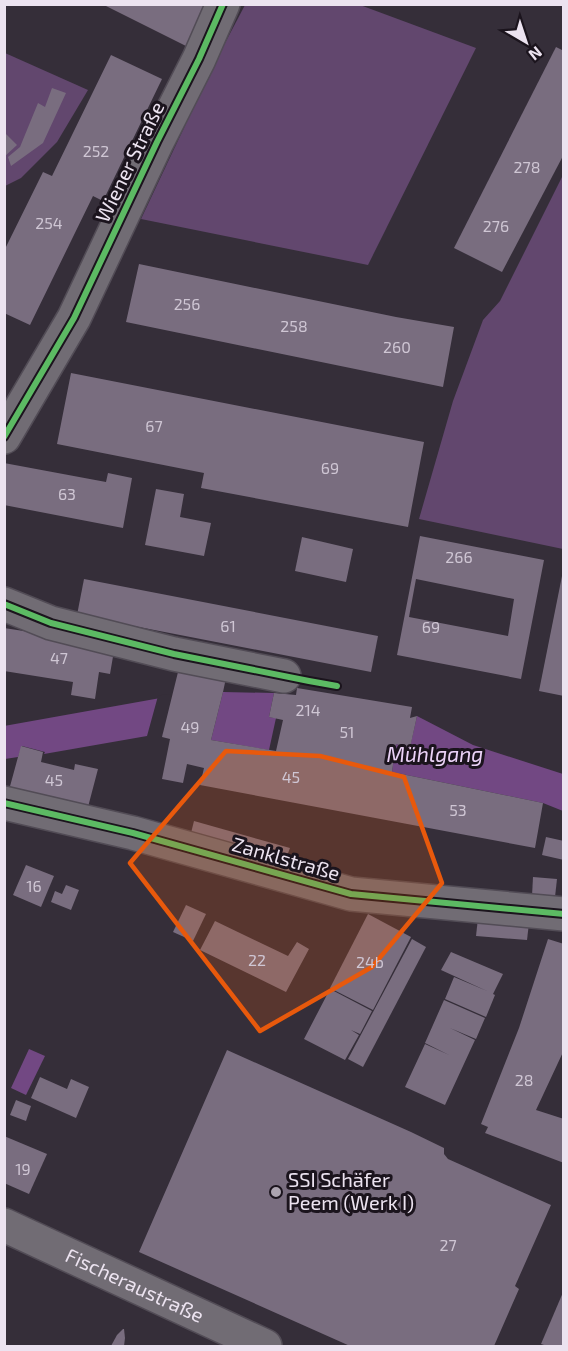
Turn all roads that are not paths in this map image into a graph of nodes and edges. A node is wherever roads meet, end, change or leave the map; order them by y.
1 (223, 4) edge
2 (4, 437) edge
3 (4, 604) edge
4 (284, 676) dead end
5 (4, 803) edge
6 (564, 914) edge
7 (4, 1225) edge
8 (265, 1347) edge

1 - 2 street, Wiener Straße
3 - 4 street
5 - 6 street, Zanklstraße
7 - 8 street, Fischeraustraße

